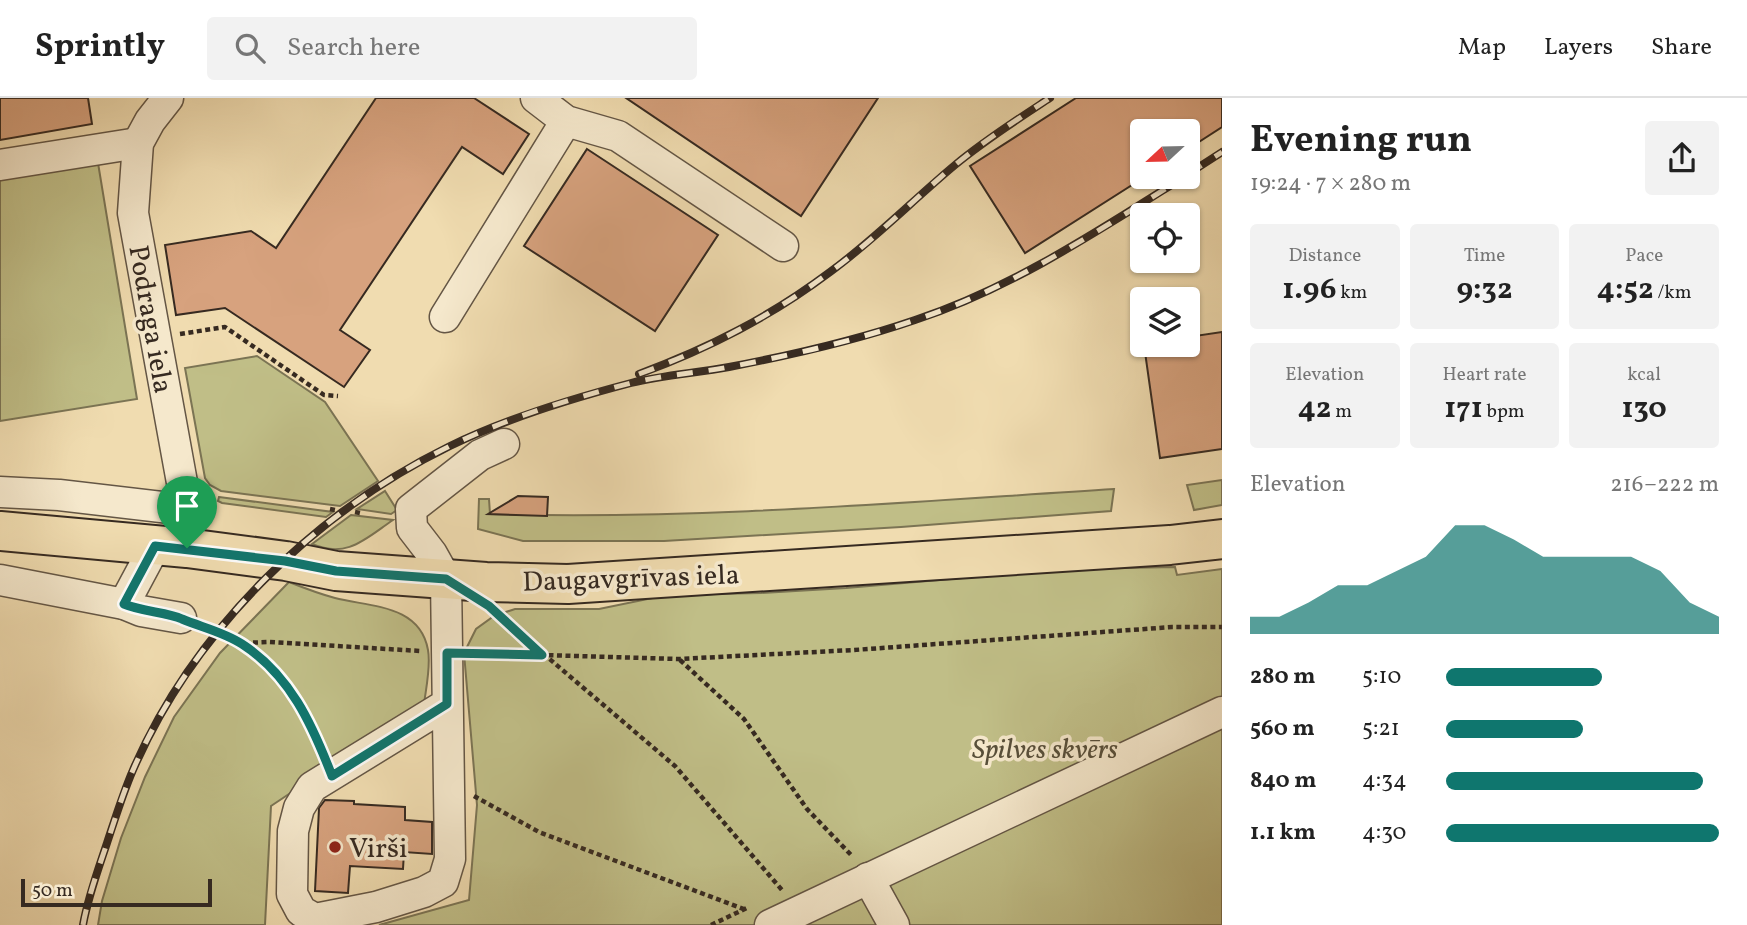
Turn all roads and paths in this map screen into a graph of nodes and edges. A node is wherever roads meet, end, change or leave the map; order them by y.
1 (536, 98) edge
2 (149, 115) edge
3 (566, 121) junction
4 (0, 165) edge
5 (783, 246) dead end
6 (445, 317) dead end
7 (155, 338) junction
8 (338, 396) dead end
9 (504, 444) dead end
10 (0, 492) edge
11 (187, 510) junction
12 (0, 531) edge
13 (1222, 539) edge
14 (171, 547) junction
15 (446, 579) junction
16 (0, 580) edge
17 (124, 604) junction
18 (489, 606) dead end
19 (181, 618) joint
20 (1222, 626) edge
21 (241, 643) junction
22 (447, 653) junction
23 (542, 655) junction
24 (679, 659) junction
25 (447, 704) junction
26 (1222, 712) edge
27 (332, 776) junction
28 (449, 782) junction
29 (861, 868) junction
30 (804, 909) junction
31 (773, 924) edge
32 (894, 925) edge

1 - 3 street
2 - 4 street
2 - 7 street, Podraga iela
3 - 5 street
3 - 6 street
7 - 8 path
7 - 11 street, Podraga iela
9 - 15 street
10 - 11 street
11 - 14 street, Podraga iela
12 - 14 main road, Daugavgrīvas iela
13 - 15 main road, Daugavgrīvas iela
14 - 15 main road, Daugavgrīvas iela
14 - 17 street
15 - 22 street
16 - 17 street
17 - 19 street
18 - 23 path
19 - 21 path
20 - 24 path
21 - 22 path
21 - 27 path
22 - 23 path
22 - 25 street
23 - 24 path
23 - 30 path
24 - 29 path
25 - 27 street
25 - 28 street
26 - 29 street
27 - 28 street
28 - 31 path
29 - 30 street
29 - 32 street
30 - 31 street

